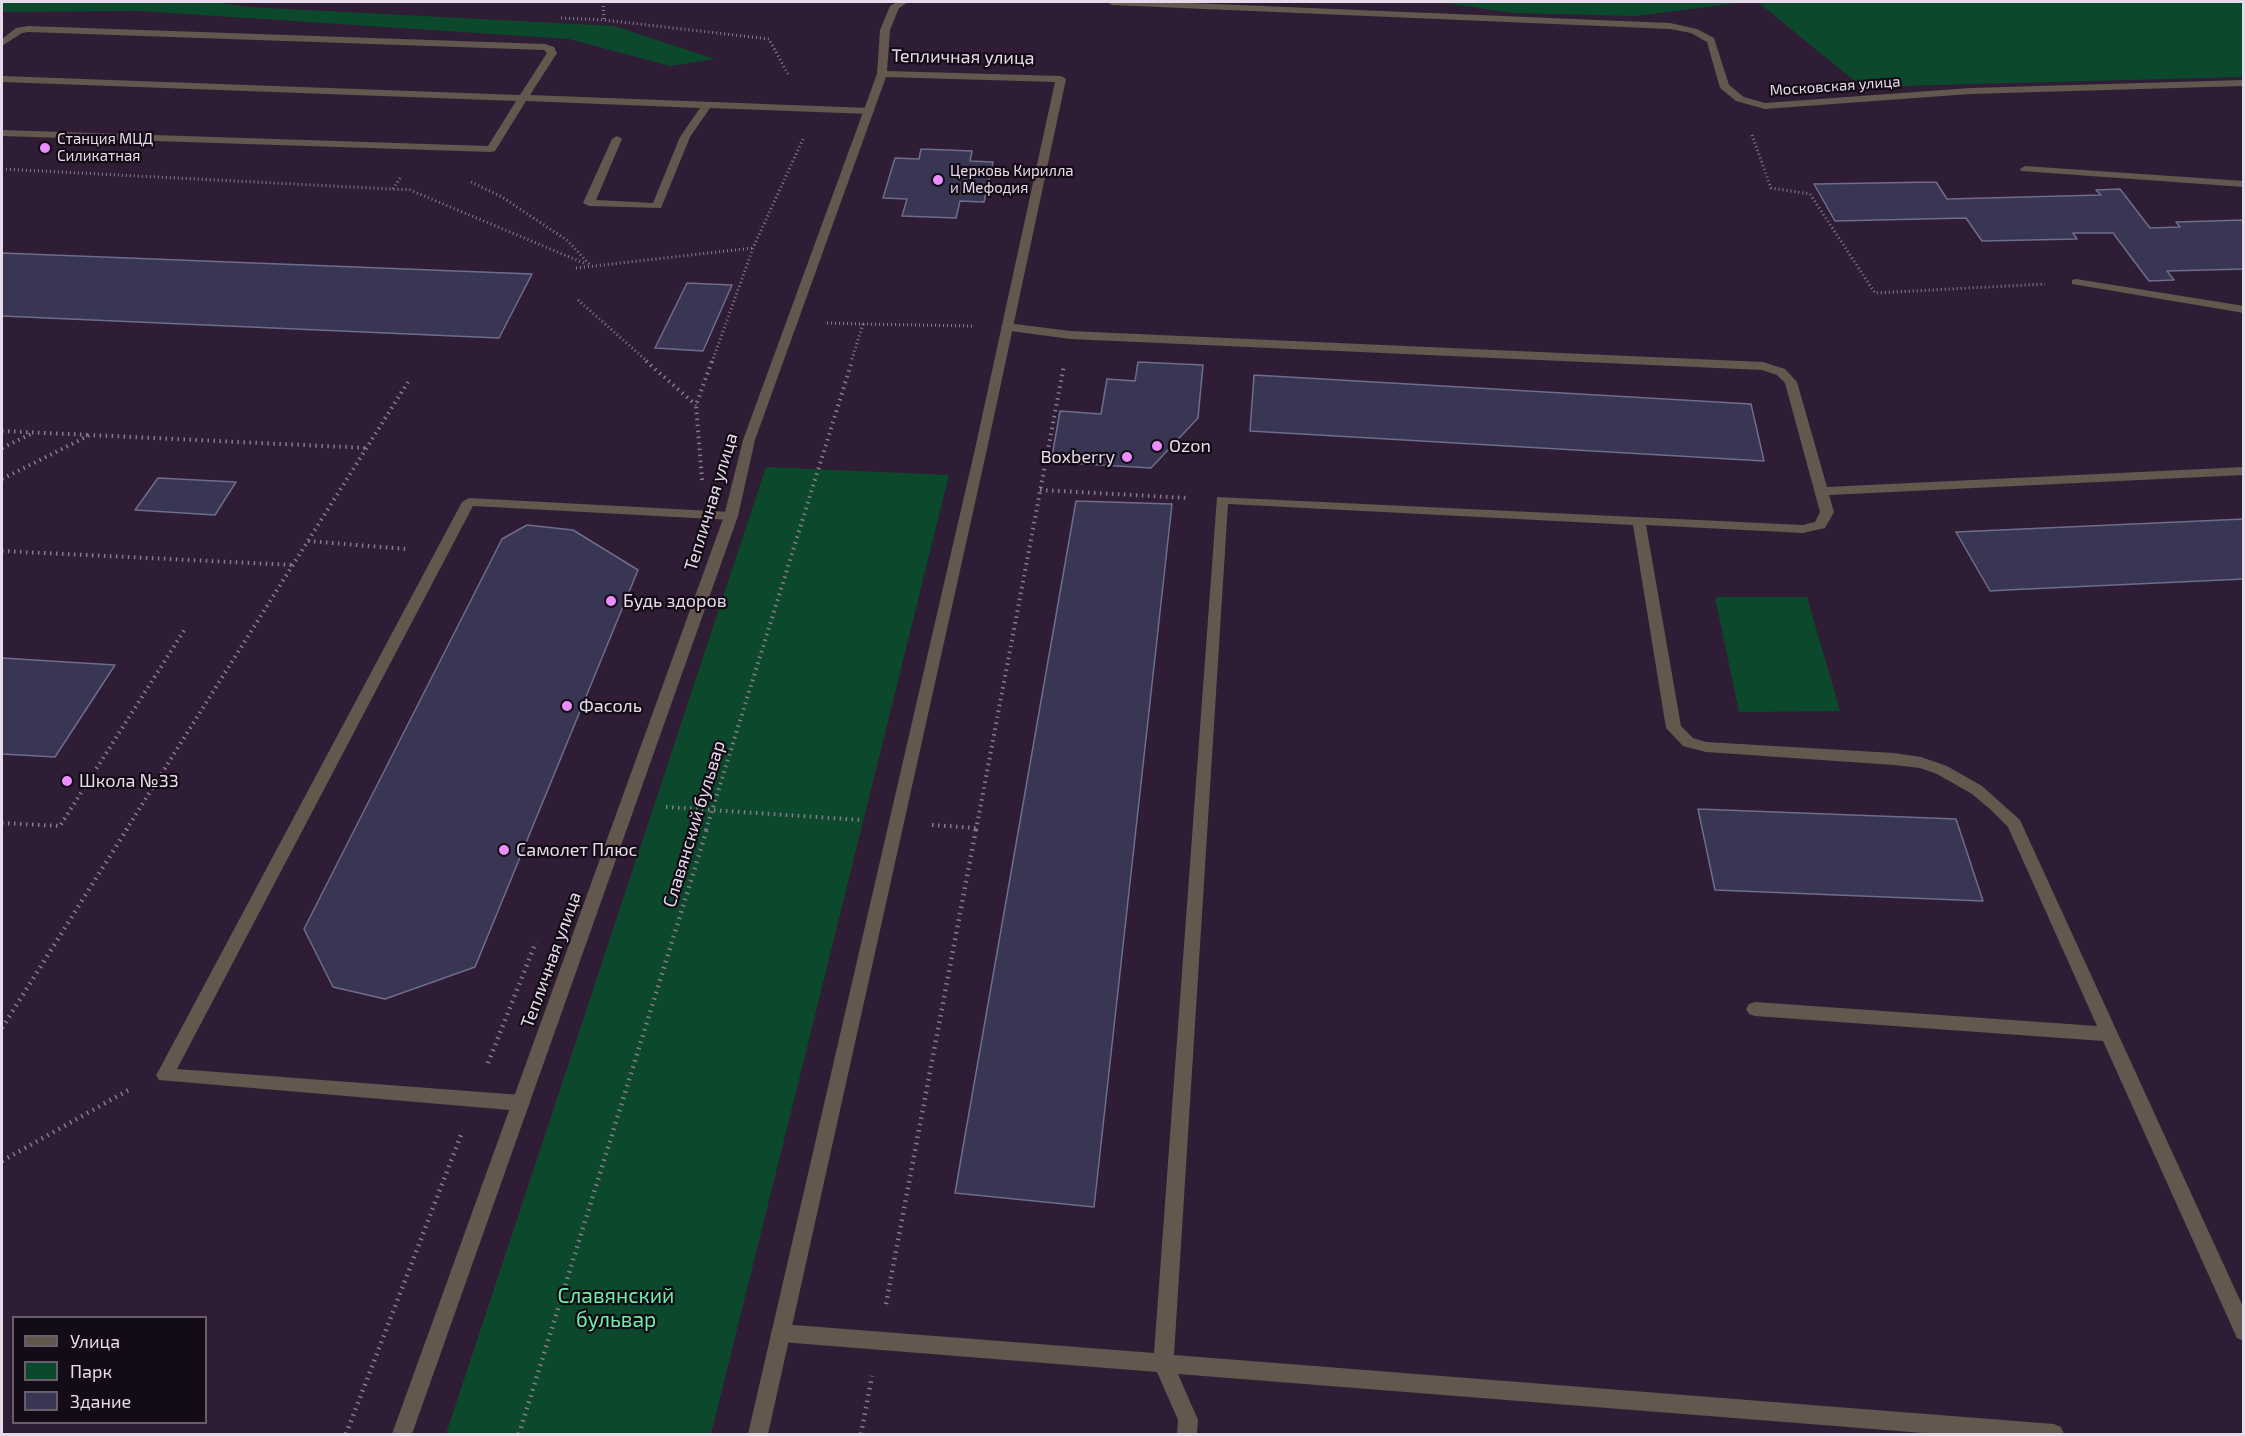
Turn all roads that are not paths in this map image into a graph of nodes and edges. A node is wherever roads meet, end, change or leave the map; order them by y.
1 (903, 2) edge
2 (1112, 2) edge
3 (2, 44) edge
4 (882, 74) junction
5 (2, 78) edge
6 (2244, 84) edge
7 (524, 99) junction
8 (707, 105) junction
9 (868, 111) junction
10 (2, 133) edge
11 (617, 139) dead end
12 (2025, 169) dead end
13 (2244, 184) edge
14 (2076, 282) road end
15 (2244, 310) edge
16 (1007, 327) junction
17 (2244, 471) edge
18 (1822, 491) junction
19 (731, 516) junction
20 (1639, 522) junction
21 (1755, 1009) dead end
22 (2109, 1034) junction
23 (521, 1103) junction
24 (2244, 1332) edge
25 (781, 1333) junction
26 (1163, 1363) junction
27 (402, 1434) edge
28 (758, 1434) edge
29 (1187, 1434) edge
30 (2054, 1434) edge

1 - 4 street
2 - 6 street, Московская улица
3 - 7 street
4 - 9 street, Тепличная улица
4 - 16 street, Тепличная улица
5 - 7 street
7 - 8 street
7 - 10 street
8 - 9 street
8 - 11 street
9 - 19 street, Тепличная улица
12 - 13 street
14 - 15 street
16 - 18 street
16 - 25 street, Тепличная улица
17 - 18 street
18 - 20 street
19 - 23 street, Тепличная улица
19 - 23 street
20 - 22 street
20 - 26 street
21 - 22 street
22 - 24 street
23 - 27 street, Тепличная улица
25 - 26 street
25 - 28 street, Тепличная улица
26 - 29 street
26 - 30 street

